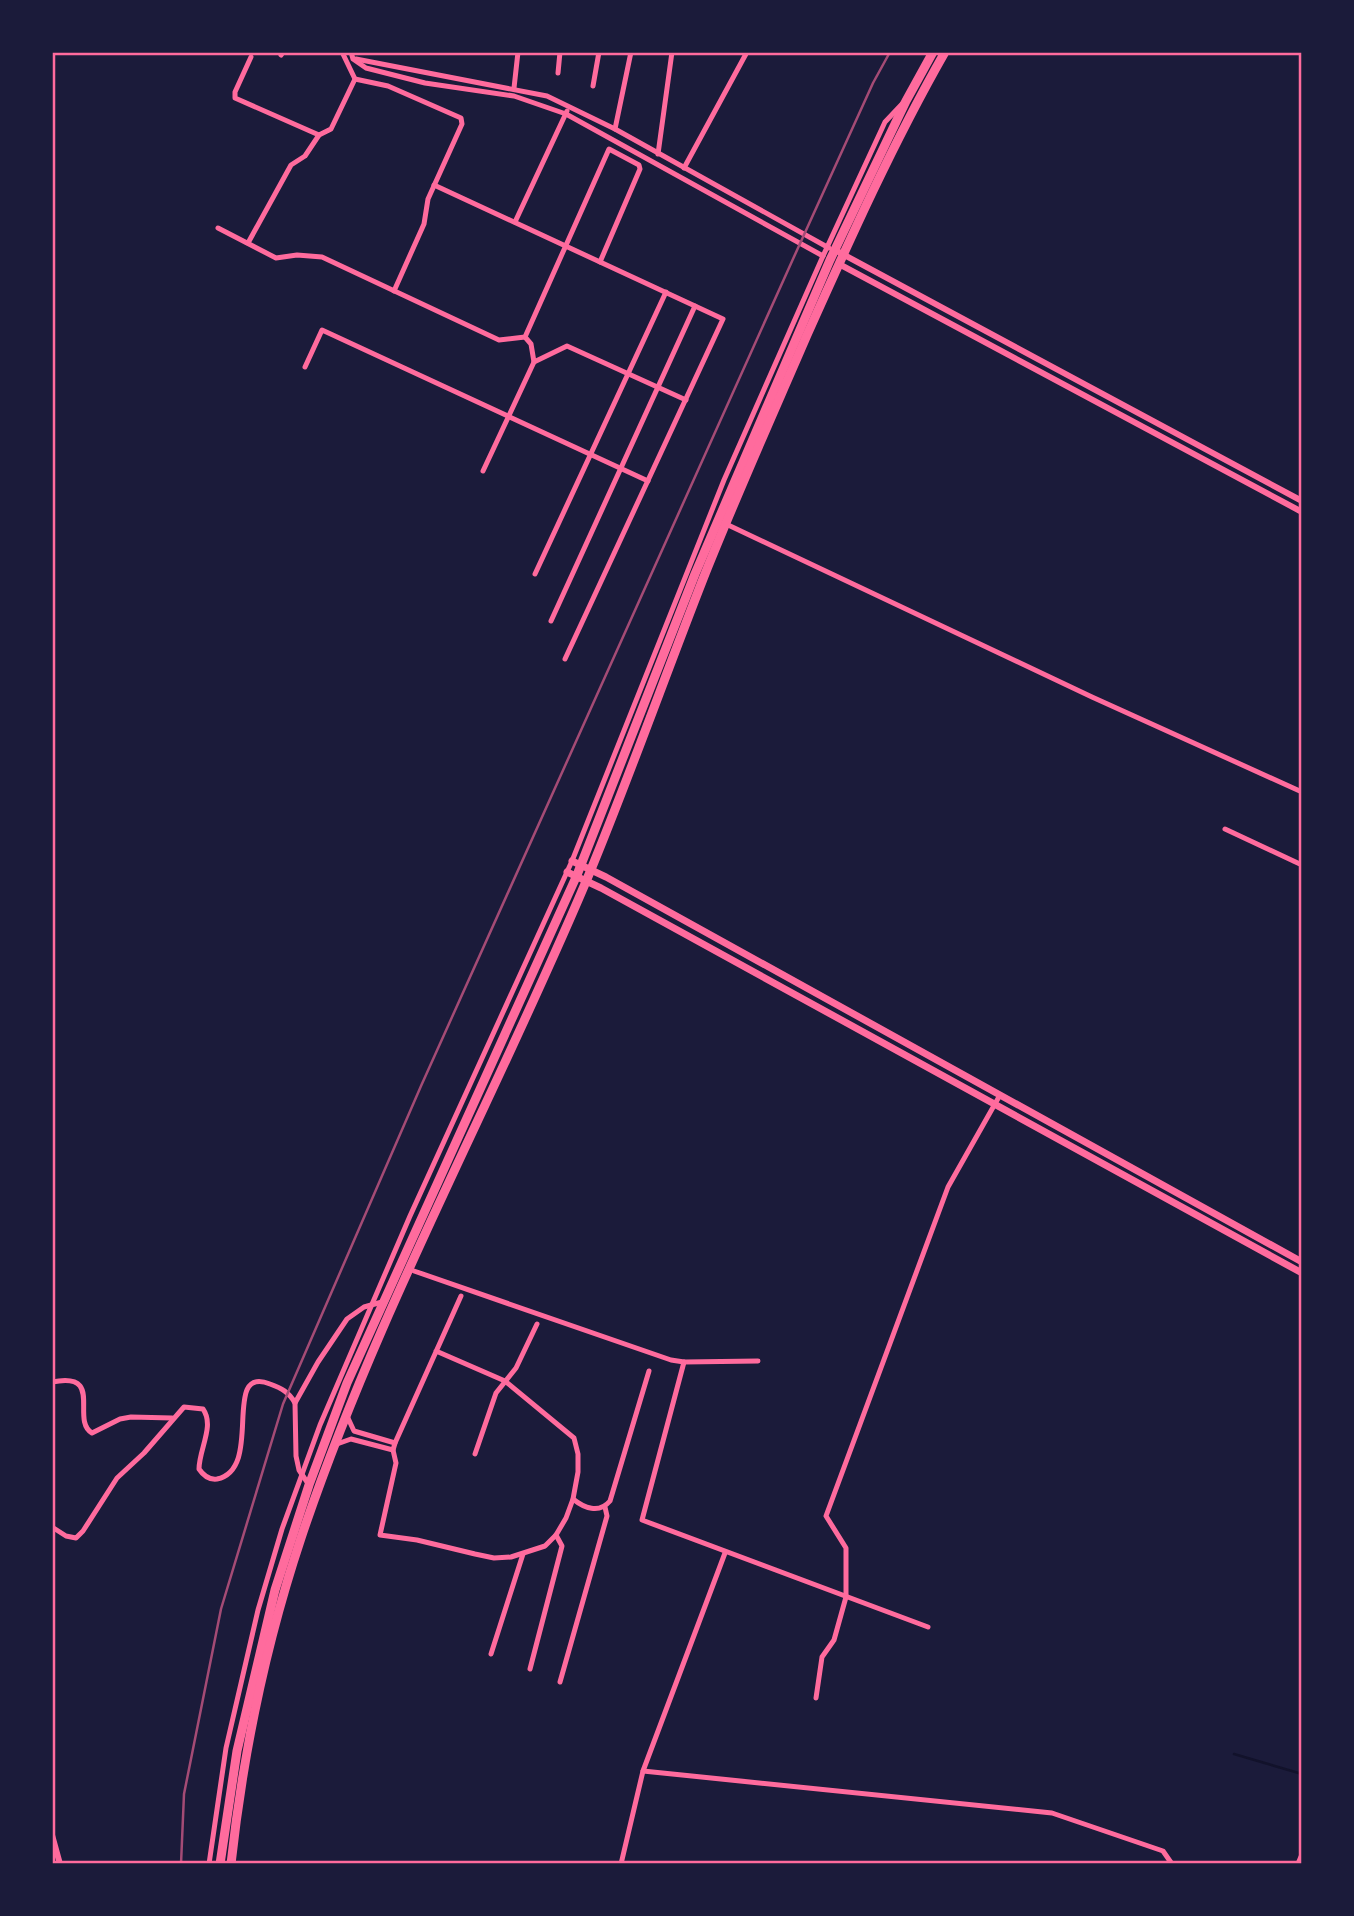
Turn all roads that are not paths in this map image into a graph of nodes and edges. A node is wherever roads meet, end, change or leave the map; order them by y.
1 (342, 52) edge
2 (518, 52) edge
3 (560, 52) edge
4 (599, 52) edge
5 (631, 52) edge
6 (672, 52) edge
7 (747, 52) edge
8 (933, 52) edge
9 (945, 52) edge
10 (352, 55) edge
11 (251, 57) dead end
12 (558, 73) dead end
13 (355, 79) junction
14 (593, 86) dead end
15 (514, 88) junction
16 (570, 105) junction
17 (566, 114) junction
18 (615, 129) junction
19 (319, 135) junction
20 (659, 154) junction
21 (684, 168) junction
22 (434, 185) junction
23 (515, 222) junction
24 (218, 228) dead end
25 (248, 243) junction
26 (565, 245) junction
27 (833, 255) junction
28 (600, 262) junction
29 (394, 291) junction
30 (666, 292) junction
31 (695, 306) junction
32 (525, 337) junction
33 (534, 362) junction
34 (305, 367) dead end
35 (628, 374) junction
36 (658, 388) junction
37 (686, 400) junction
38 (509, 416) junction
39 (590, 454) junction
40 (621, 468) junction
41 (483, 471) dead end
42 (648, 481) junction
43 (1301, 501) edge
44 (1301, 512) edge
45 (726, 524) junction
46 (535, 574) dead end
47 (551, 621) dead end
48 (565, 659) dead end
49 (1301, 792) edge
50 (1225, 829) dead end
51 (577, 863) junction
52 (1301, 864) edge
53 (591, 869) junction
54 (577, 876) junction
55 (1000, 1095) junction
56 (995, 1104) junction
57 (1301, 1262) edge
58 (414, 1271) dead end
59 (1301, 1273) edge
60 (461, 1296) dead end
61 (382, 1302) junction
62 (371, 1305) junction
63 (537, 1324) dead end
64 (436, 1352) junction
65 (758, 1361) dead end
66 (684, 1362) junction
67 (649, 1371) dead end
68 (505, 1381) junction
69 (52, 1382) edge
70 (300, 1391) junction
71 (288, 1392) junction
72 (295, 1403) junction
73 (346, 1413) junction
74 (172, 1418) junction
75 (334, 1446) junction
76 (394, 1446) junction
77 (475, 1454) dead end
78 (301, 1474) junction
79 (309, 1485) junction
80 (573, 1499) junction
81 (605, 1507) junction
82 (52, 1527) edge
83 (556, 1535) junction
84 (725, 1553) junction
85 (523, 1554) junction
86 (846, 1597) junction
87 (928, 1627) dead end
88 (491, 1654) dead end
89 (530, 1669) dead end
90 (561, 1682) dead end
91 (816, 1698) dead end
92 (643, 1771) junction
93 (52, 1835) edge
94 (1301, 1857) edge
95 (60, 1864) edge
96 (209, 1864) edge
97 (220, 1864) edge
98 (231, 1864) edge
99 (621, 1864) edge
100 (1172, 1864) edge
101 (1300, 1864) edge

1 - 13 street
2 - 15 street
3 - 12 street
4 - 14 street
5 - 18 street
6 - 20 street
7 - 21 street
8 - 27 highway
9 - 27 highway
10 - 15 street
10 - 17 street
11 - 19 street
13 - 19 street
13 - 22 street
15 - 16 street
16 - 17 street
16 - 18 street
17 - 23 street
17 - 27 street
18 - 20 street
19 - 25 street
20 - 21 street
21 - 27 street
22 - 23 street
22 - 29 street
23 - 26 street
24 - 25 street
25 - 29 street
26 - 28 street
26 - 28 street
26 - 32 street
27 - 43 street
27 - 44 street
27 - 45 highway
27 - 51 highway
28 - 30 street
29 - 32 street
30 - 31 street
30 - 35 street
31 - 36 street
31 - 37 street
32 - 33 street
33 - 35 street
33 - 38 street
34 - 38 street
35 - 36 street
35 - 39 street
36 - 37 street
36 - 40 street
37 - 42 street
38 - 39 street
38 - 41 street
39 - 40 street
39 - 46 street
40 - 42 street
40 - 47 street
42 - 48 street
45 - 49 street
45 - 53 highway
50 - 52 street
51 - 53 main road
51 - 54 highway
53 - 54 highway
53 - 55 main road
54 - 56 main road
54 - 61 highway
54 - 62 street
54 - 73 highway
55 - 56 street
55 - 57 main road
56 - 59 main road
56 - 86 street
58 - 66 street
60 - 64 street
61 - 62 street
61 - 79 highway
62 - 70 street
62 - 78 street
63 - 68 street
64 - 68 street
64 - 76 street
65 - 66 street
66 - 84 street
67 - 81 street
68 - 77 street
68 - 80 street
69 - 74 street
70 - 71 street
70 - 72 street
71 - 72 street
71 - 74 street
72 - 78 street
73 - 75 highway
73 - 76 street
74 - 82 street
75 - 76 street
75 - 98 highway
76 - 85 street
78 - 79 street
78 - 96 street
79 - 97 highway
80 - 81 street
80 - 83 street
81 - 90 street
83 - 85 street
83 - 89 street
84 - 86 street
84 - 92 street
85 - 88 street
86 - 87 street
86 - 91 street
92 - 99 street
92 - 100 street
93 - 95 street
94 - 101 main road

